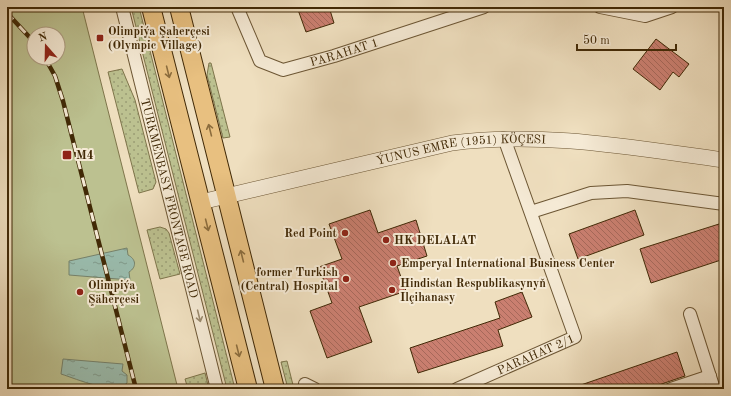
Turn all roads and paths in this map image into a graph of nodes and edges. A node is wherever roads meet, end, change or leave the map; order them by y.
1 (122, 7) edge
2 (151, 7) edge
3 (179, 7) edge
4 (237, 7) edge
5 (484, 7) edge
6 (600, 7) edge
7 (672, 7) edge
8 (504, 138) junction
9 (724, 160) edge
10 (227, 197) junction
11 (201, 202) junction
12 (724, 204) edge
13 (531, 212) junction
14 (690, 314) dead end
15 (710, 376) junction
16 (462, 388) edge
17 (217, 389) edge
18 (248, 389) edge
19 (275, 389) edge
20 (672, 389) edge
21 (714, 389) edge

1 -> 17 street, TURKMENBASY FRONTAGE ROAD
2 -> 11 main road
10 -> 3 main road
4 - 5 street, PARAHAT 1
6 - 7 street
8 - 9 street, ÝUNUS EMRE (1951) KÖÇESI
8 - 10 street, ÝUNUS EMRE (1951) KÖÇESI
8 - 13 street, PARAHAT 2/1
10 - 11 street, ÝUNUS EMRE (1951) KÖÇESI
19 -> 10 main road
11 -> 18 main road
12 - 13 street
13 - 16 street, PARAHAT 2/1
14 - 15 street
15 - 20 street
15 - 21 street

